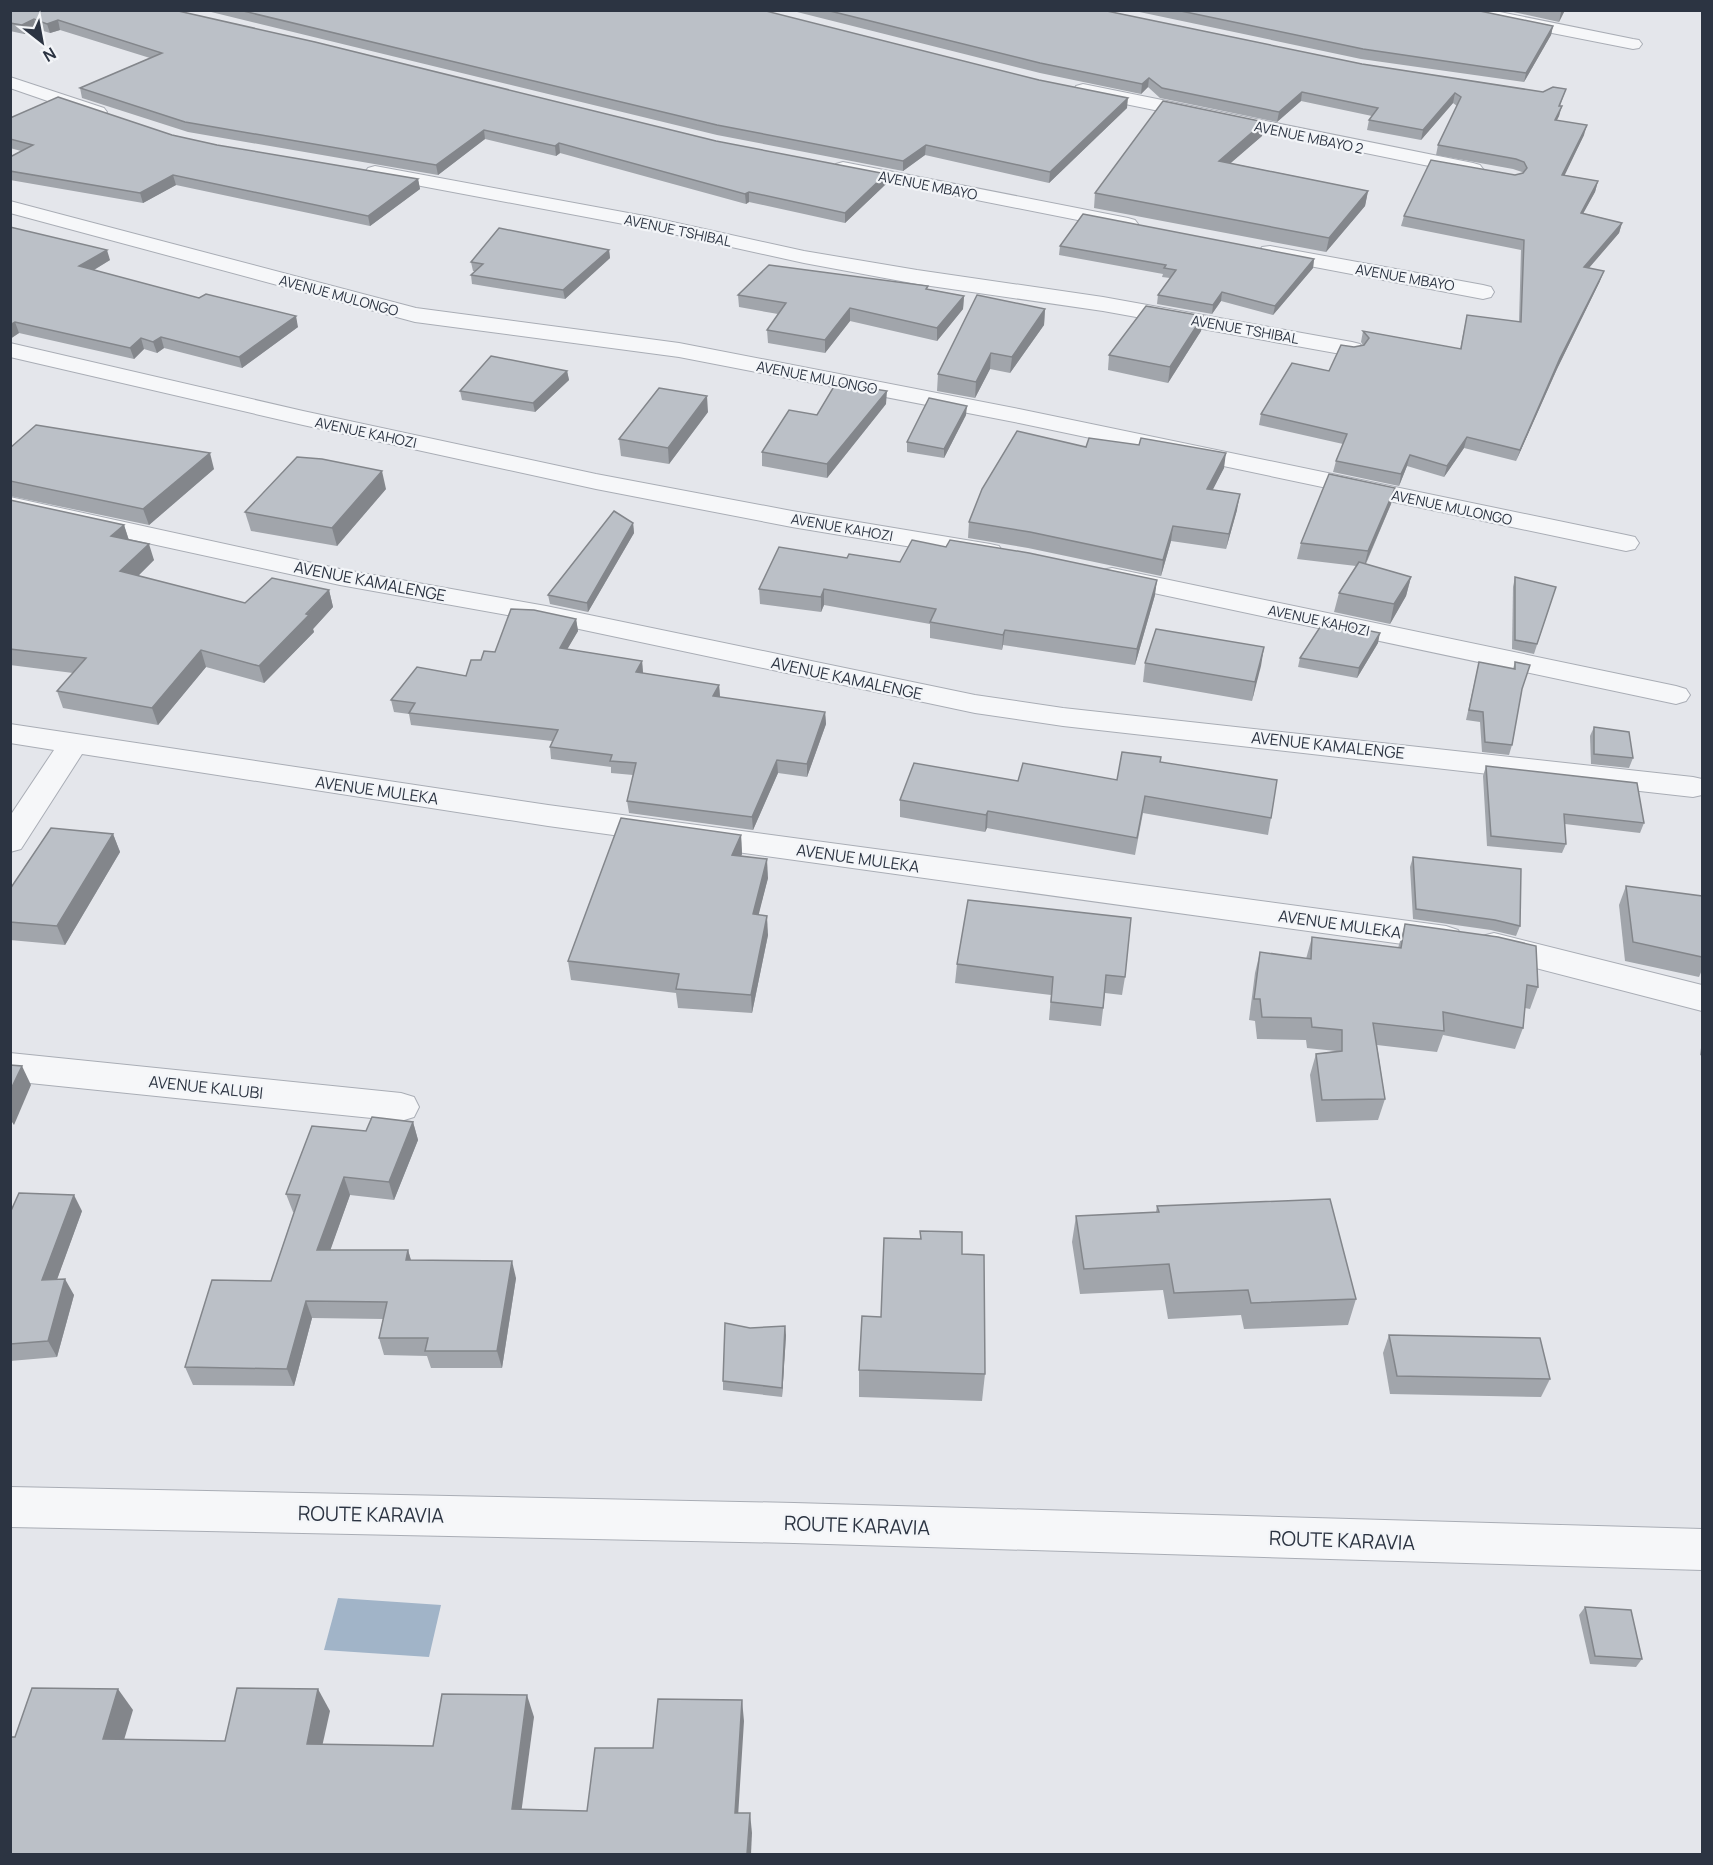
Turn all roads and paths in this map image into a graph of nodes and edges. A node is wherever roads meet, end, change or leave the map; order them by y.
1 (1461, 10) edge
2 (1633, 44) dead end
3 (10, 82) edge
4 (1062, 86) edge
5 (115, 117) edge
6 (828, 165) edge
7 (360, 170) edge
8 (1491, 173) edge
9 (10, 207) edge
10 (1152, 229) edge
11 (1246, 247) edge
12 (1483, 292) dead end
13 (1352, 349) edge
14 (10, 350) edge
15 (10, 505) edge
16 (1626, 543) dead end
17 (1017, 556) edge
18 (1086, 570) edge
19 (1676, 695) dead end
20 (10, 733) edge
21 (74, 743) junction
22 (1693, 787) dead end
23 (10, 841) edge
24 (1702, 998) edge
25 (10, 1067) edge
26 (400, 1107) dead end
27 (10, 1507) edge
28 (1702, 1550) edge

1 - 2 street
3 - 5 street
4 - 8 street, AVENUE MBAYO 2
6 - 10 street, AVENUE MBAYO
7 - 13 street, AVENUE TSHIBAL
9 - 16 street, AVENUE MULONGO
11 - 12 street, AVENUE MBAYO
14 - 17 street, AVENUE KAHOZI
15 - 22 street, AVENUE KAMALENGE
18 - 19 street, AVENUE KAHOZI
20 - 21 street, AVENUE MULEKA
21 - 23 street
21 - 24 street, AVENUE MULEKA
25 - 26 street, AVENUE KALUBI
27 - 28 street, ROUTE KARAVIA

